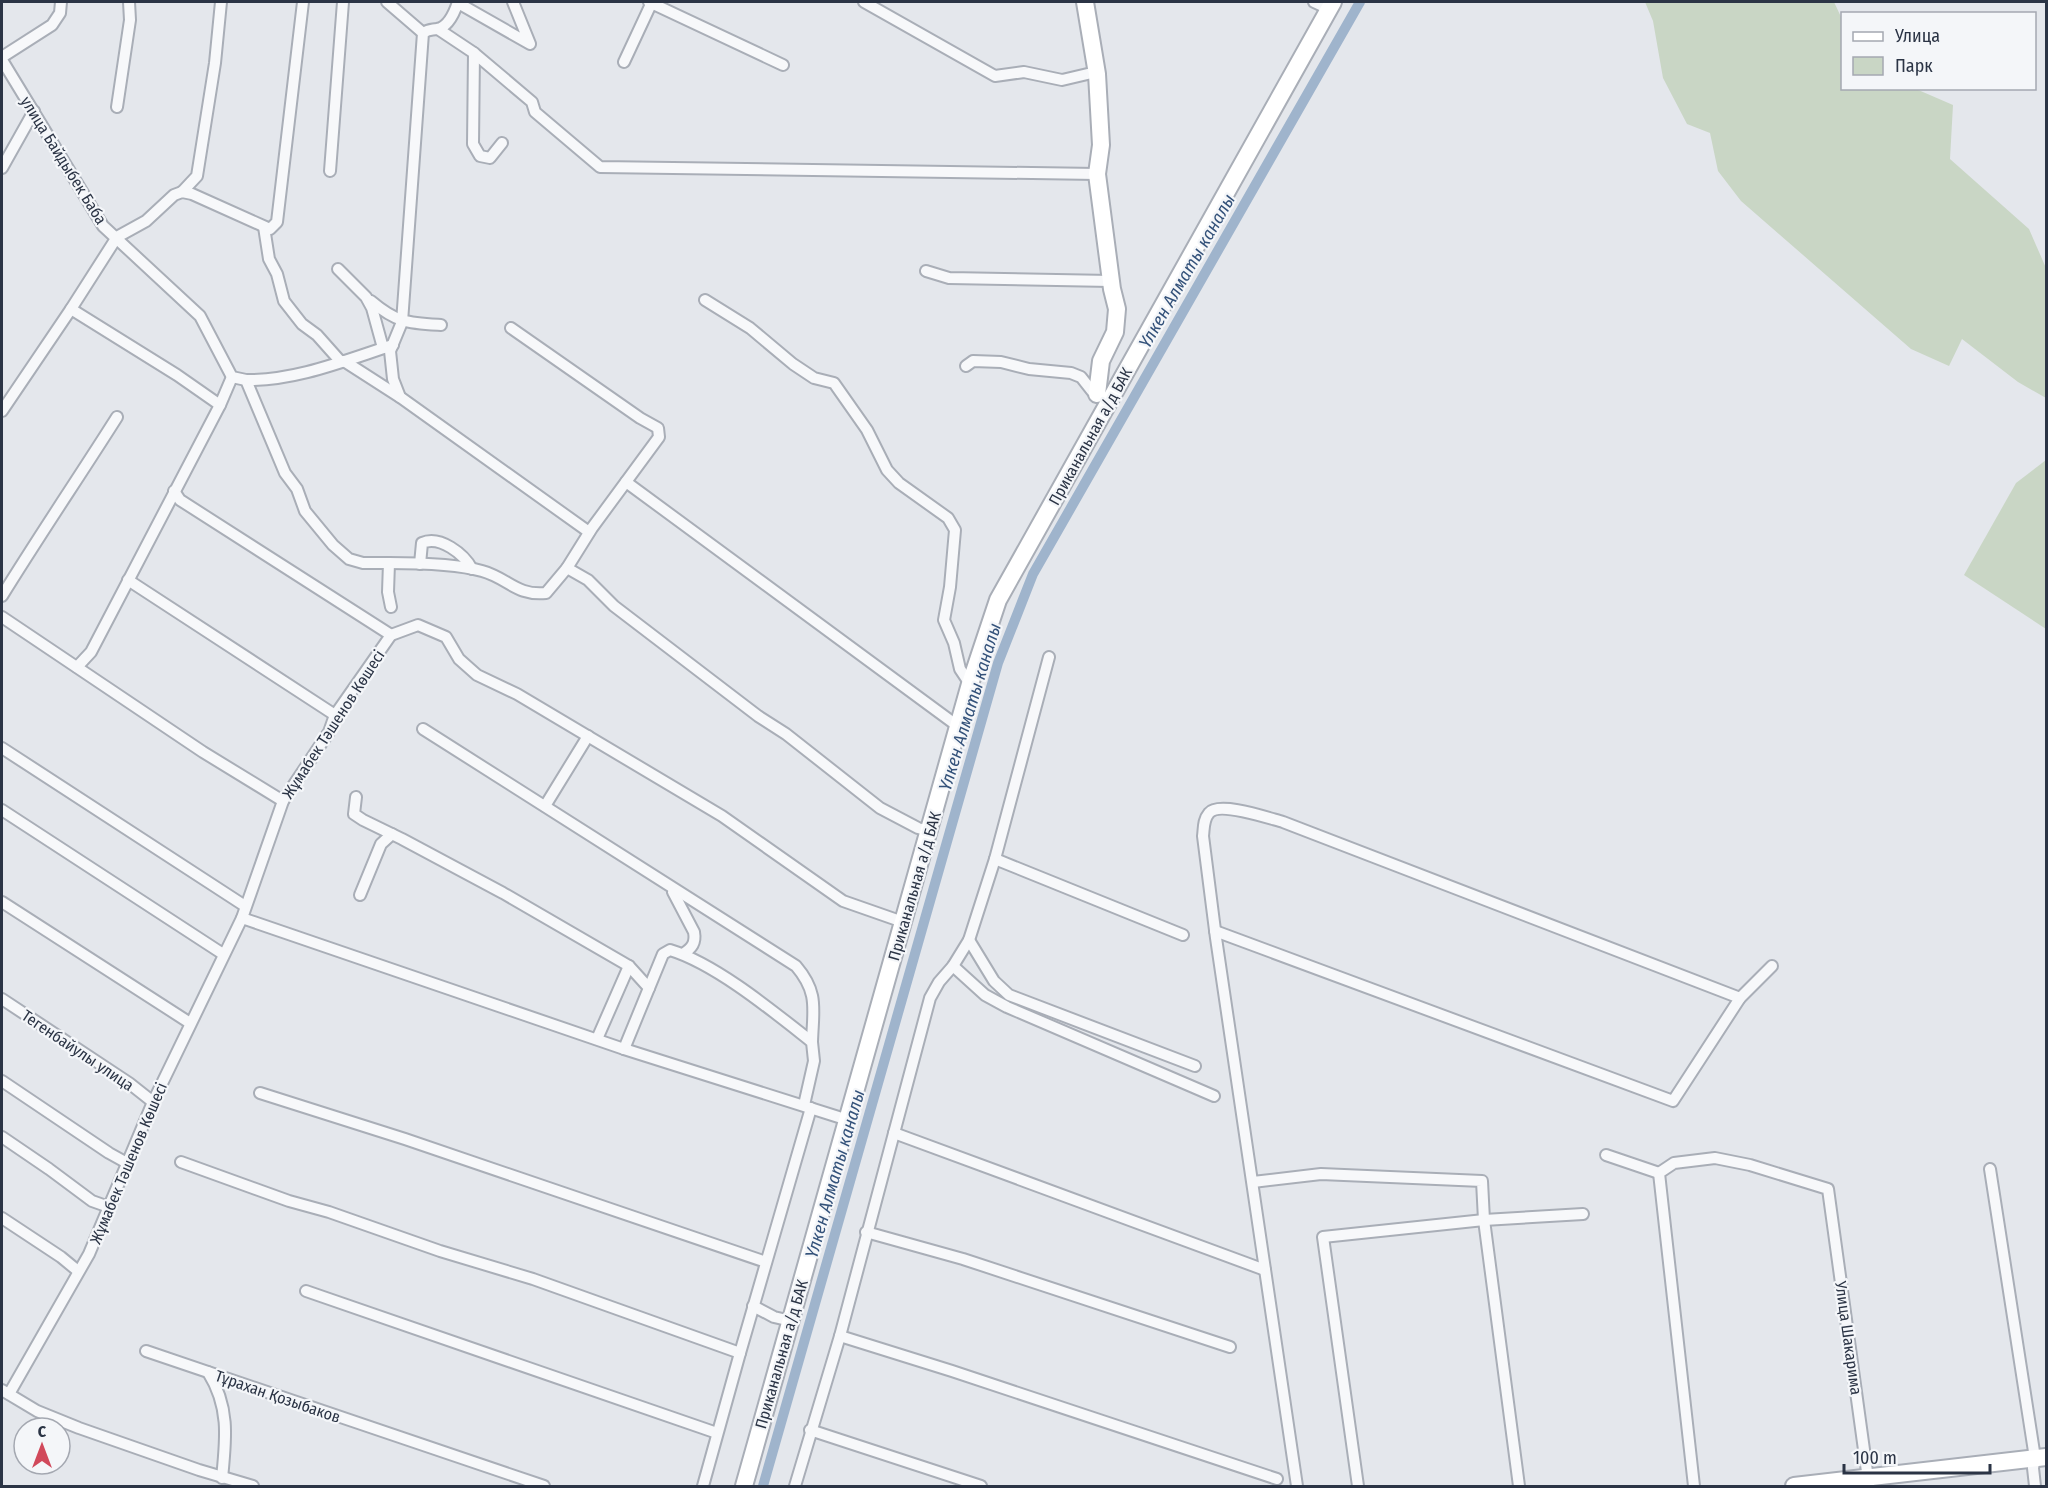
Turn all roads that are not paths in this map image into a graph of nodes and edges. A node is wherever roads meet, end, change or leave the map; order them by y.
1 (61, 2) edge
2 (129, 2) edge
3 (221, 2) edge
4 (303, 2) edge
5 (343, 2) edge
6 (387, 2) edge
7 (458, 2) edge
8 (513, 2) edge
9 (651, 2) edge
10 (864, 2) edge
11 (1083, 2) edge
12 (1325, 4) edge
13 (438, 29) junction
14 (423, 33) junction
15 (474, 53) junction
16 (2, 58) edge
17 (624, 62) dead end
18 (783, 65) dead end
19 (1096, 72) junction
20 (117, 107) dead end
21 (34, 111) junction
22 (502, 143) dead end
23 (2, 168) edge
24 (330, 171) dead end
25 (1097, 174) junction
26 (182, 192) junction
27 (264, 227) junction
28 (117, 237) junction
29 (338, 269) dead end
30 (926, 271) dead end
31 (1111, 281) junction
32 (366, 297) junction
33 (705, 300) dead end
34 (71, 309) junction
35 (402, 320) junction
36 (441, 325) dead end
37 (512, 328) dead end
38 (388, 347) junction
39 (343, 362) junction
40 (966, 366) dead end
41 (232, 377) junction
42 (246, 380) junction
43 (400, 397) junction
44 (1103, 399) junction
45 (220, 405) junction
46 (2, 411) edge
47 (117, 417) dead end
48 (626, 482) junction
49 (174, 491) junction
50 (589, 532) junction
51 (389, 563) junction
52 (420, 564) junction
53 (567, 568) junction
54 (472, 569) junction
55 (128, 580) junction
56 (2, 596) edge
57 (391, 607) dead end
58 (2, 617) edge
59 (391, 634) junction
60 (1049, 657) dead end
61 (78, 667) junction
62 (970, 684) junction
63 (335, 715) junction
64 (958, 727) junction
65 (423, 729) dead end
66 (588, 736) junction
67 (2, 747) edge
68 (356, 797) dead end
69 (283, 801) junction
70 (545, 806) junction
71 (2, 810) edge
72 (929, 831) junction
73 (392, 834) junction
74 (995, 859) junction
75 (672, 889) junction
76 (360, 895) dead end
77 (2, 902) edge
78 (245, 906) junction
79 (242, 918) junction
80 (903, 922) junction
81 (1215, 931) junction
82 (1183, 935) dead end
83 (969, 940) junction
84 (223, 954) junction
85 (683, 954) junction
86 (629, 966) junction
87 (953, 966) junction
88 (1772, 966) dead end
89 (649, 988) junction
90 (1740, 998) junction
91 (2, 999) edge
92 (190, 1023) junction
93 (597, 1039) junction
94 (812, 1042) junction
95 (624, 1049) junction
96 (1195, 1066) dead end
97 (2, 1081) edge
98 (260, 1093) dead end
99 (1215, 1096) dead end
100 (153, 1102) junction
101 (807, 1107) junction
102 (848, 1120) junction
103 (894, 1133) junction
104 (2, 1137) edge
105 (1606, 1155) dead end
106 (181, 1162) dead end
107 (127, 1163) junction
108 (1990, 1169) dead end
109 (1659, 1173) junction
110 (1253, 1182) junction
111 (109, 1207) junction
112 (1583, 1214) dead end
113 (2, 1218) edge
114 (1484, 1220) junction
115 (866, 1232) junction
116 (766, 1262) junction
117 (1265, 1270) junction
118 (78, 1271) junction
119 (306, 1291) dead end
120 (753, 1306) junction
121 (790, 1321) junction
122 (840, 1336) junction
123 (1230, 1347) dead end
124 (146, 1351) dead end
125 (740, 1353) junction
126 (208, 1372) junction
127 (5, 1392) edge
128 (810, 1430) junction
129 (717, 1433) junction
130 (2041, 1458) edge
131 (222, 1478) junction
132 (1277, 1479) dead end
133 (1868, 1482) edge
134 (253, 1486) edge
135 (544, 1486) edge
136 (703, 1486) edge
137 (744, 1486) edge
138 (795, 1486) edge
139 (981, 1486) edge
140 (1297, 1486) edge
141 (1358, 1486) edge
142 (1519, 1486) edge
143 (1694, 1486) edge
144 (1794, 1486) edge
145 (2035, 1486) edge

1 - 16 street
2 - 20 street
3 - 26 street
4 - 27 street
5 - 24 street
6 - 14 street
7 - 8 street
7 - 13 street
9 - 17 street
9 - 18 street
10 - 19 street
11 - 19 main road
12 - 44 main road, Приканальная а/д БАК
13 - 14 street
13 - 15 street
14 - 35 street
15 - 22 street
15 - 25 street
16 - 21 street, улица Байдыбек Баба
19 - 25 main road
21 - 23 street
21 - 28 street, улица Байдыбек Баба
25 - 31 main road
26 - 27 street
26 - 28 street
27 - 39 street
28 - 34 street
28 - 41 street, улица Байдыбек Баба
29 - 32 street
30 - 31 street
31 - 44 main road
32 - 35 street
32 - 38 street
33 - 62 street
34 - 45 street
34 - 46 street
35 - 36 street
35 - 38 street
37 - 48 street
38 - 39 street
38 - 43 street
39 - 42 street
39 - 43 street
40 - 44 street
41 - 42 street
41 - 45 street
42 - 51 street
43 - 50 street
44 - 62 main road, Приканальная а/д БАК
45 - 49 street
47 - 56 street
48 - 50 street
48 - 64 street
49 - 55 street
49 - 59 street
50 - 53 street
51 - 52 street
51 - 57 street
52 - 54 street
52 - 54 street
53 - 54 street
53 - 72 street
55 - 61 street
55 - 63 street
58 - 61 street
59 - 63 street, Жұмабек Тәшенов Көшесі
59 - 66 street, Жұмабек Тәшенов Көшесі
60 - 74 street
61 - 69 street
62 - 64 main road, Приканальная а/д БАК
63 - 69 street, Жұмабек Тәшенов Көшесі
64 - 72 main road, Приканальная а/д БАК
65 - 70 street
66 - 70 street
66 - 80 street, Жұмабек Тәшенов Көшесі
67 - 78 street
68 - 73 street
69 - 78 street, Жұмабек Тәшенов Көшесі
70 - 75 street
71 - 84 street
72 - 80 main road, Приканальная а/д БАК
73 - 76 street
73 - 86 street
74 - 82 street
74 - 83 street
75 - 85 street
75 - 94 street
77 - 92 street
78 - 79 street, Жұмабек Тәшенов Көшесі
79 - 84 street, Жұмабек Тәшенов Көшесі
79 - 93 street
80 - 102 main road, Приканальная а/д БАК
81 - 90 street
81 - 90 street
81 - 110 street
83 - 87 street
83 - 96 street
84 - 92 street, Жұмабек Тәшенов Көшесі
85 - 89 street
85 - 94 street
86 - 89 street
86 - 93 street
87 - 99 street
87 - 103 street
88 - 90 street
89 - 95 street
91 - 100 street, Тегенбайулы улица
92 - 100 street, Жұмабек Тәшенов Көшесі
93 - 95 street
94 - 101 street
95 - 101 street
97 - 107 street
98 - 116 street
100 - 107 street, Жұмабек Тәшенов Көшесі
101 - 102 street
101 - 116 street
102 - 121 main road, Приканальная а/д БАК
103 - 115 street
103 - 117 street
104 - 111 street
105 - 109 street
106 - 125 street
107 - 111 street, Жұмабек Тәшенов Көшесі
108 - 130 street
109 - 133 street, Улица Шакарима
109 - 143 street
110 - 114 street
110 - 117 street
111 - 118 street, Жұмабек Тәшенов Көшесі
112 - 114 street
113 - 118 street
114 - 141 street
114 - 142 street
115 - 122 street
115 - 123 street
116 - 120 street
117 - 140 street
118 - 127 street, Жұмабек Тәшенов Көшесі
119 - 129 street
120 - 121 street
120 - 125 street
121 - 137 main road, Приканальная а/д БАК
122 - 128 street
122 - 132 street
124 - 126 street, Тұрахан Қозыбаков
125 - 129 street
126 - 131 street
126 - 135 street, Тұрахан Қозыбаков
127 - 131 street
128 - 138 street
128 - 139 street
129 - 136 street
130 - 133 main road
130 - 145 street
131 - 134 street
133 - 144 main road

